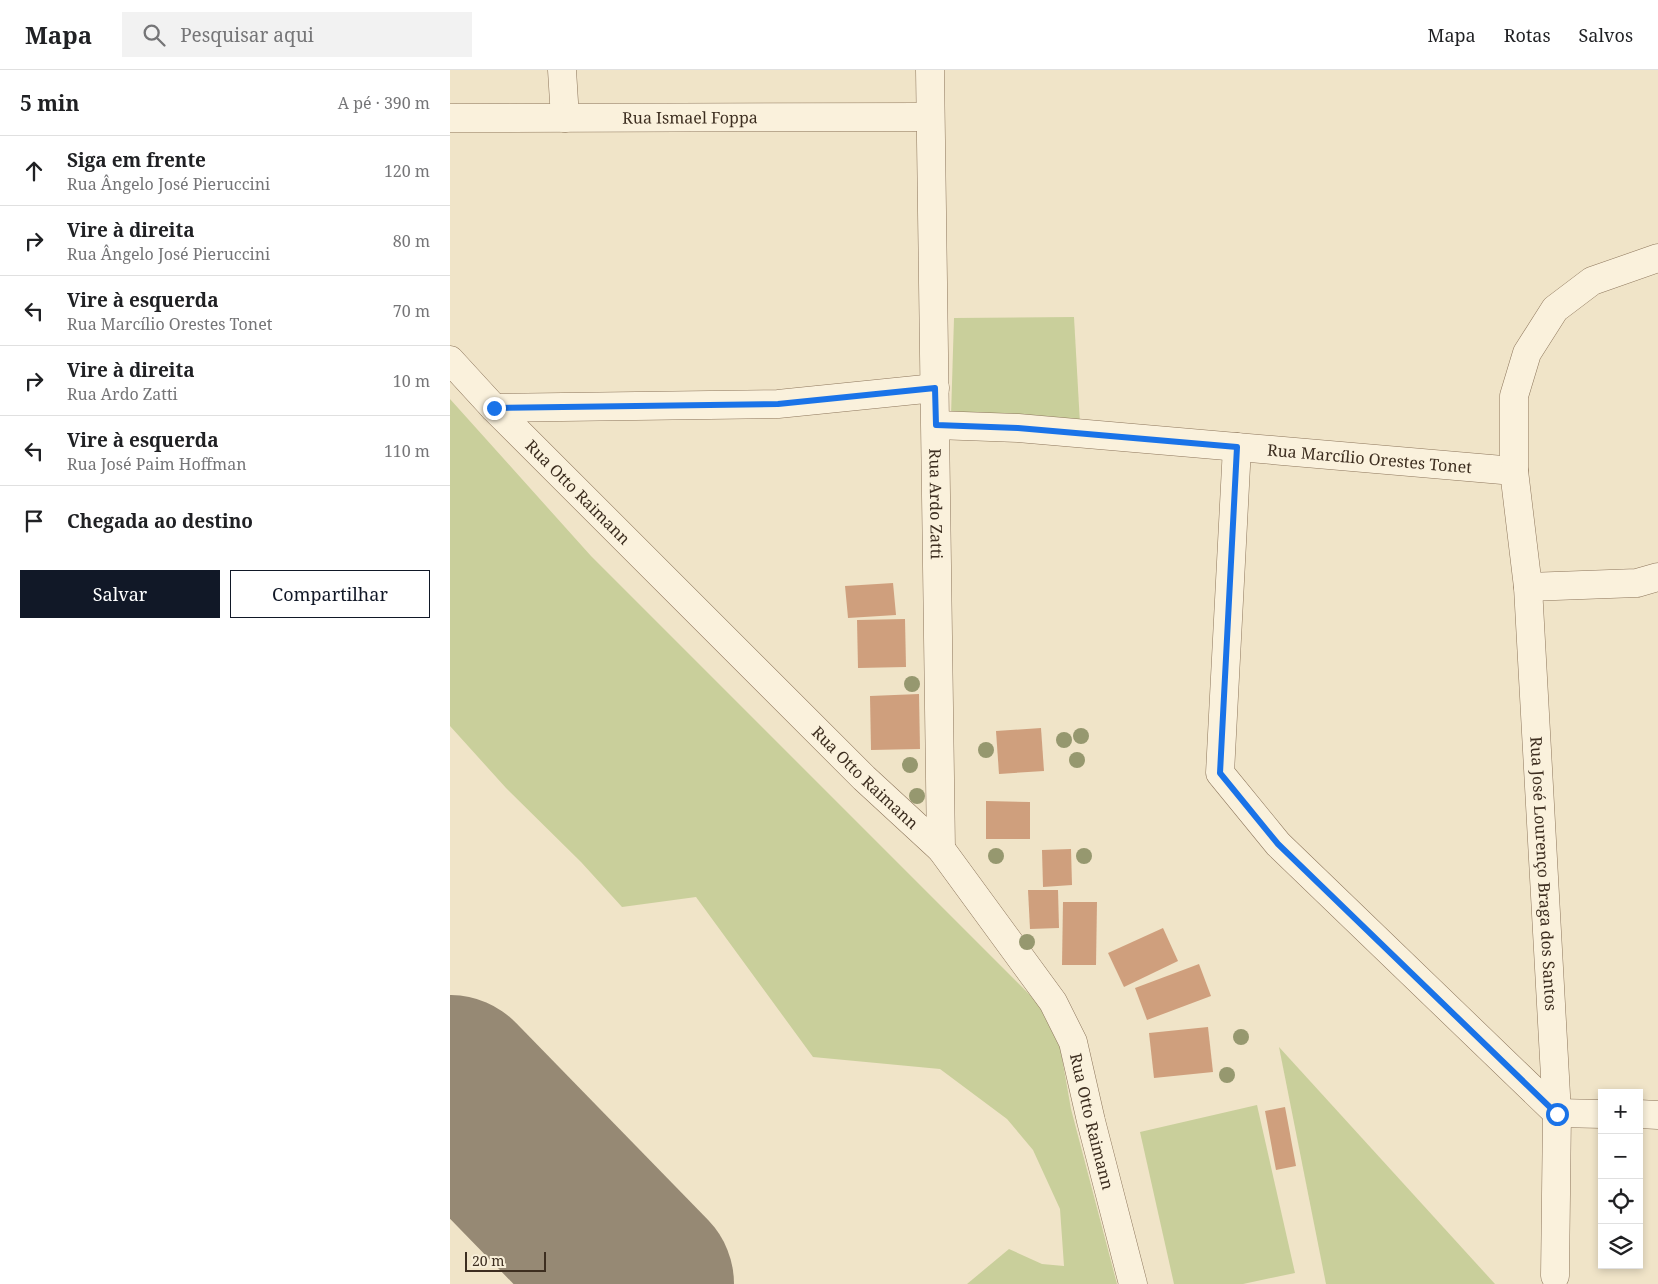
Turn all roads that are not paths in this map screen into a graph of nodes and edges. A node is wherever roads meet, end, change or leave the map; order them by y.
1 (562, 70) edge
2 (930, 70) edge
3 (930, 117) junction
4 (450, 118) edge
5 (566, 118) junction
6 (1658, 258) edge
7 (450, 360) edge
8 (935, 388) junction
9 (494, 408) junction
10 (936, 425) junction
11 (1237, 447) junction
12 (1514, 470) junction
13 (1658, 577) edge
14 (1528, 587) junction
15 (941, 848) junction
16 (1557, 1114) junction
17 (1598, 1114) edge
18 (1643, 1114) edge
19 (1658, 1115) edge
20 (1555, 1276) dead end
21 (1133, 1284) edge

1 - 5 street
2 - 3 street, Rua Ardo Zatti
3 - 5 street, Rua Ismael Foppa
3 - 8 street, Rua Ardo Zatti
4 - 5 street, Rua Ismael Foppa
6 - 12 street
7 - 9 street, Rua Otto Raimann
8 - 9 street
8 - 10 street, Rua Ardo Zatti
9 - 15 street, Rua Otto Raimann
10 - 11 street, Rua Marcílio Orestes Tonet
10 - 15 street, Rua Ardo Zatti
11 - 12 street, Rua Marcílio Orestes Tonet
11 - 16 street
12 - 14 street, Rua José Lourenço Braga dos Santos
13 - 14 street
14 - 16 street, Rua José Lourenço Braga dos Santos
15 - 21 street, Rua Otto Raimann
16 - 17 street
16 - 20 street, Rua José Lourenço Braga dos Santos
18 - 19 street

